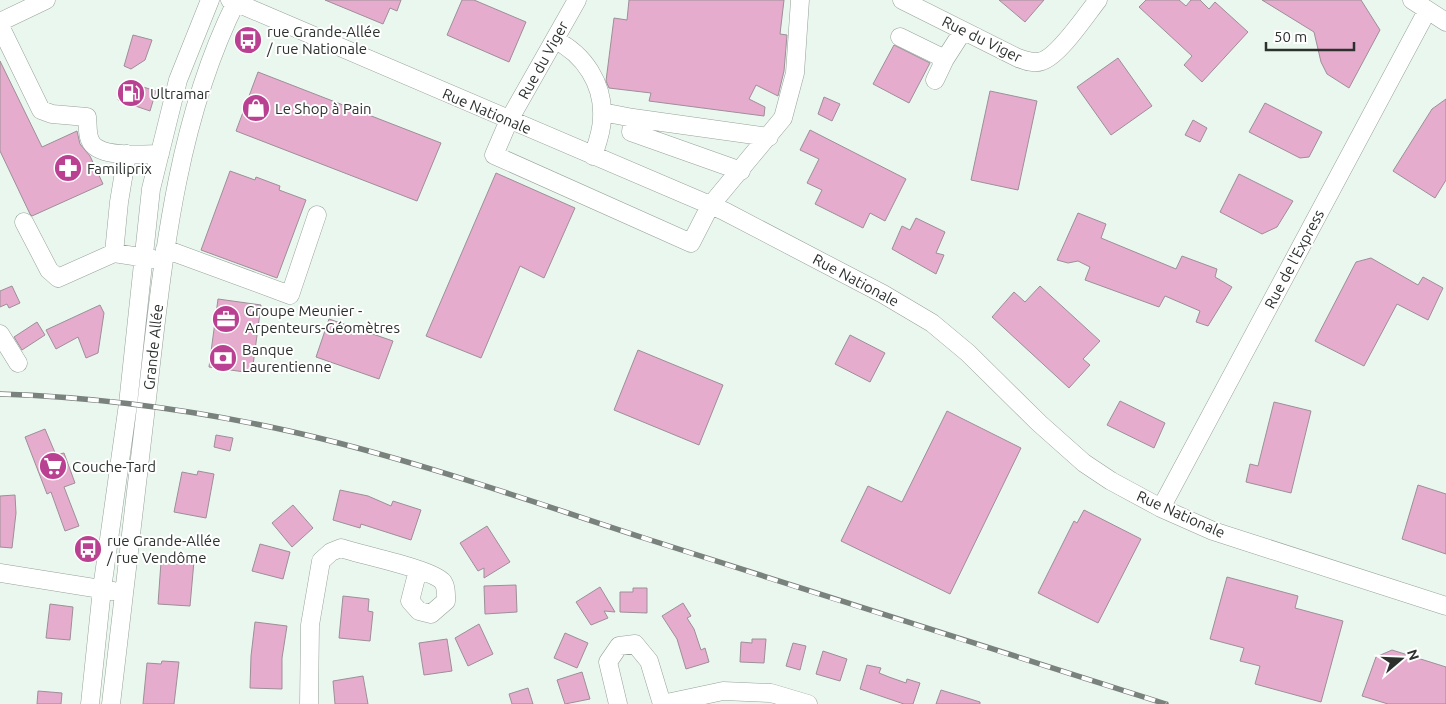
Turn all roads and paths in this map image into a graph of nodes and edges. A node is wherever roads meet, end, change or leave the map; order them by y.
1 (46, 0) edge
2 (210, 0) edge
3 (577, 0) edge
4 (800, 0) edge
5 (902, 0) edge
6 (1098, 0) edge
7 (1412, 0) edge
8 (234, 1) edge
9 (1427, 11) junction
10 (0, 22) edge
11 (1446, 22) edge
12 (0, 26) edge
13 (963, 31) junction
14 (900, 37) dead end
15 (555, 40) junction
16 (945, 59) junction
17 (935, 80) dead end
18 (602, 112) junction
19 (633, 118) junction
20 (509, 120) junction
21 (769, 137) junction
22 (161, 150) junction
23 (185, 151) junction
24 (127, 154) junction
25 (593, 156) junction
26 (741, 171) junction
27 (710, 206) junction
28 (317, 214) dead end
29 (24, 222) dead end
30 (114, 253) junction
31 (164, 255) junction
32 (142, 258) junction
33 (0, 334) edge
34 (18, 363) dead end
35 (1161, 508) junction
36 (418, 570) dead end
37 (0, 573) edge
38 (102, 588) junction
39 (123, 593) junction
40 (1446, 606) edge
41 (90, 704) edge
42 (111, 704) edge
43 (309, 704) edge
44 (618, 704) edge
45 (662, 704) edge
46 (808, 704) edge

1 - 10 street
2 - 22 street, Grande Allée
3 - 15 street, Rue du Viger
4 - 21 street
5 - 13 street, Rue du Viger
6 - 13 street, Rue du Viger
7 - 9 street
8 - 20 street, Rue Nationale
8 - 23 street, Grande Allée
9 - 11 street
9 - 35 street, Rue de l'Express
12 - 24 street
13 - 16 street
14 - 16 street
15 - 18 street
15 - 20 street, Rue du Viger
16 - 17 street
18 - 19 street
18 - 25 street
19 - 21 street
19 - 26 street
20 - 25 street, Rue Nationale
20 - 27 street, Rue du Viger
21 - 26 street
22 - 23 street
22 - 24 street
22 - 32 street, Grande Allée
23 - 31 street, Grande Allée
24 - 30 street
25 - 27 street, Rue Nationale
26 - 27 street
27 - 35 street, Rue Nationale
28 - 31 street
29 - 30 street
30 - 32 street
31 - 32 street
31 - 39 street, Grande Allée
32 - 38 street, Grande Allée
33 - 34 street
35 - 40 street, Rue Nationale
36 - 43 street
37 - 38 street
38 - 39 street
38 - 41 street, Grande Allée
39 - 42 street, Grande Allée
44 - 45 street
45 - 46 street

